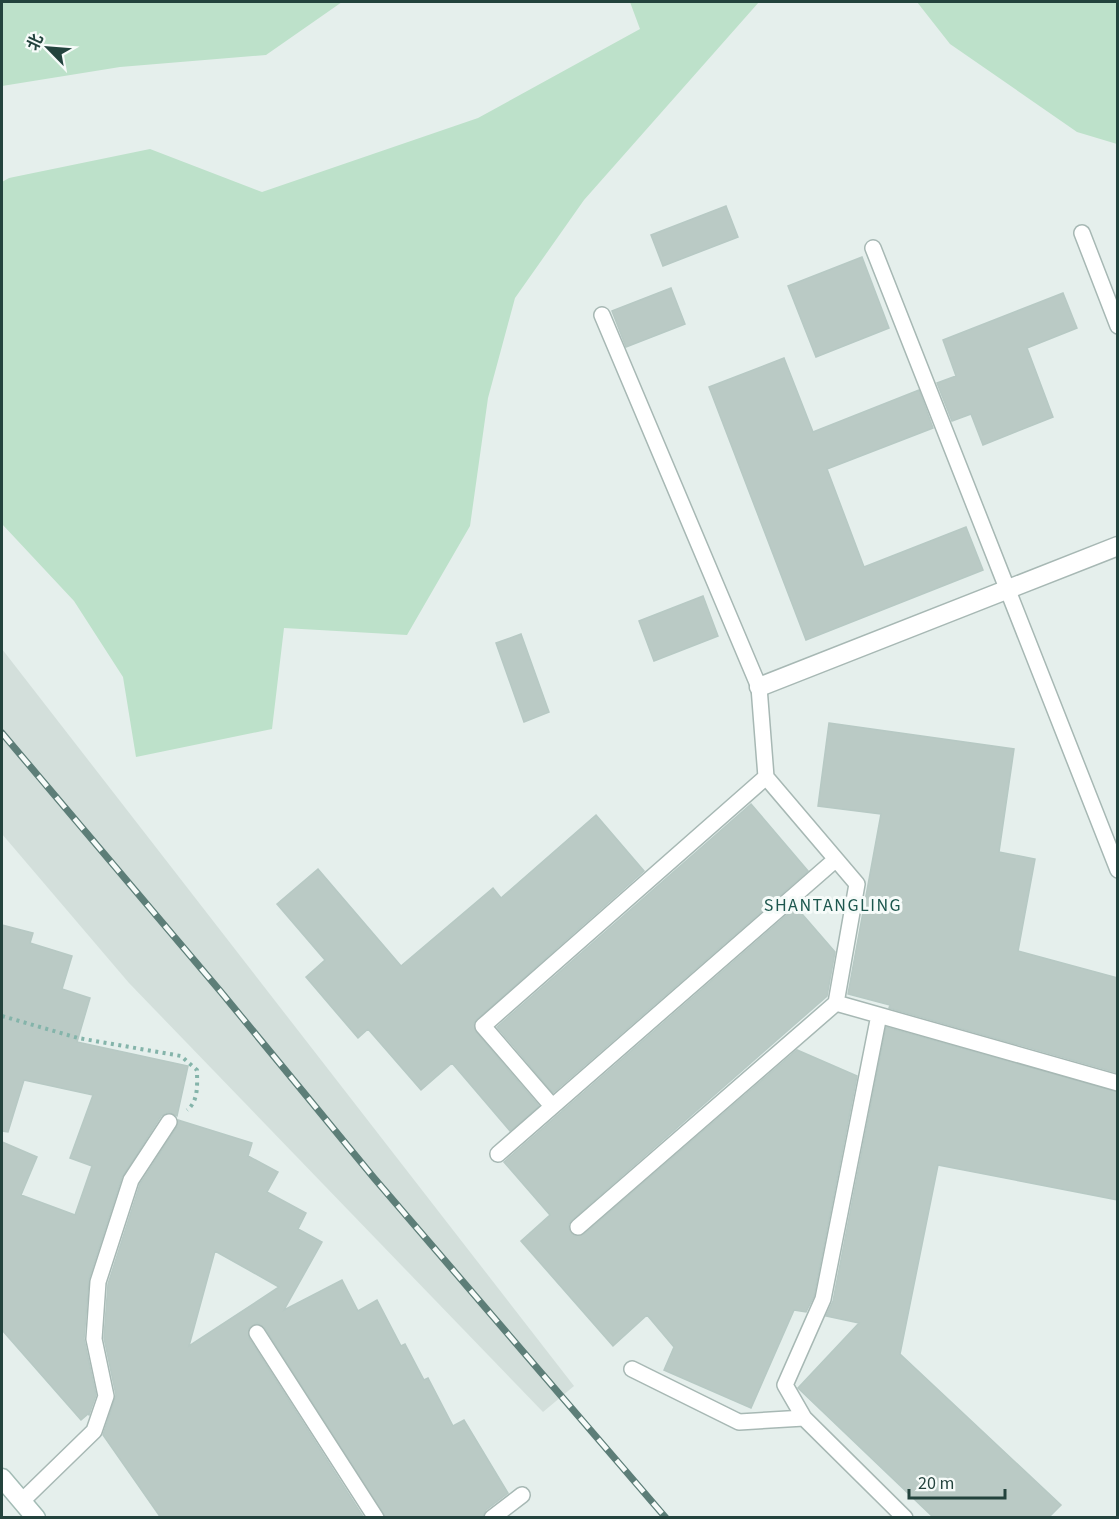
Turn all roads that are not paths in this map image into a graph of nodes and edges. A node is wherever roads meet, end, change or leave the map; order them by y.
1 (1082, 233) dead end
2 (873, 248) dead end
3 (602, 315) dead end
4 (1118, 326) edge
5 (1118, 546) edge
6 (1008, 590) junction
7 (759, 687) junction
8 (766, 777) junction
9 (835, 860) junction
10 (1118, 870) edge
11 (836, 1003) junction
12 (879, 1015) junction
13 (1118, 1083) edge
14 (552, 1106) junction
15 (169, 1122) road end
16 (498, 1154) dead end
17 (578, 1227) dead end
18 (257, 1333) dead end
19 (632, 1369) dead end
20 (804, 1418) junction
21 (2, 1478) edge
22 (522, 1495) dead end
23 (22, 1501) junction
24 (36, 1518) edge
25 (376, 1518) edge
26 (492, 1518) edge
27 (905, 1518) edge

1 - 4 lane
2 - 6 lane
3 - 7 lane
5 - 6 street
6 - 7 street
6 - 10 lane
7 - 8 lane
8 - 9 lane
8 - 14 lane
9 - 11 lane
9 - 14 lane
11 - 12 lane
11 - 17 lane
12 - 13 lane
12 - 20 lane
14 - 16 lane
15 - 23 lane
18 - 25 lane
19 - 20 lane
20 - 27 lane
21 - 23 street
22 - 26 lane
23 - 24 street

